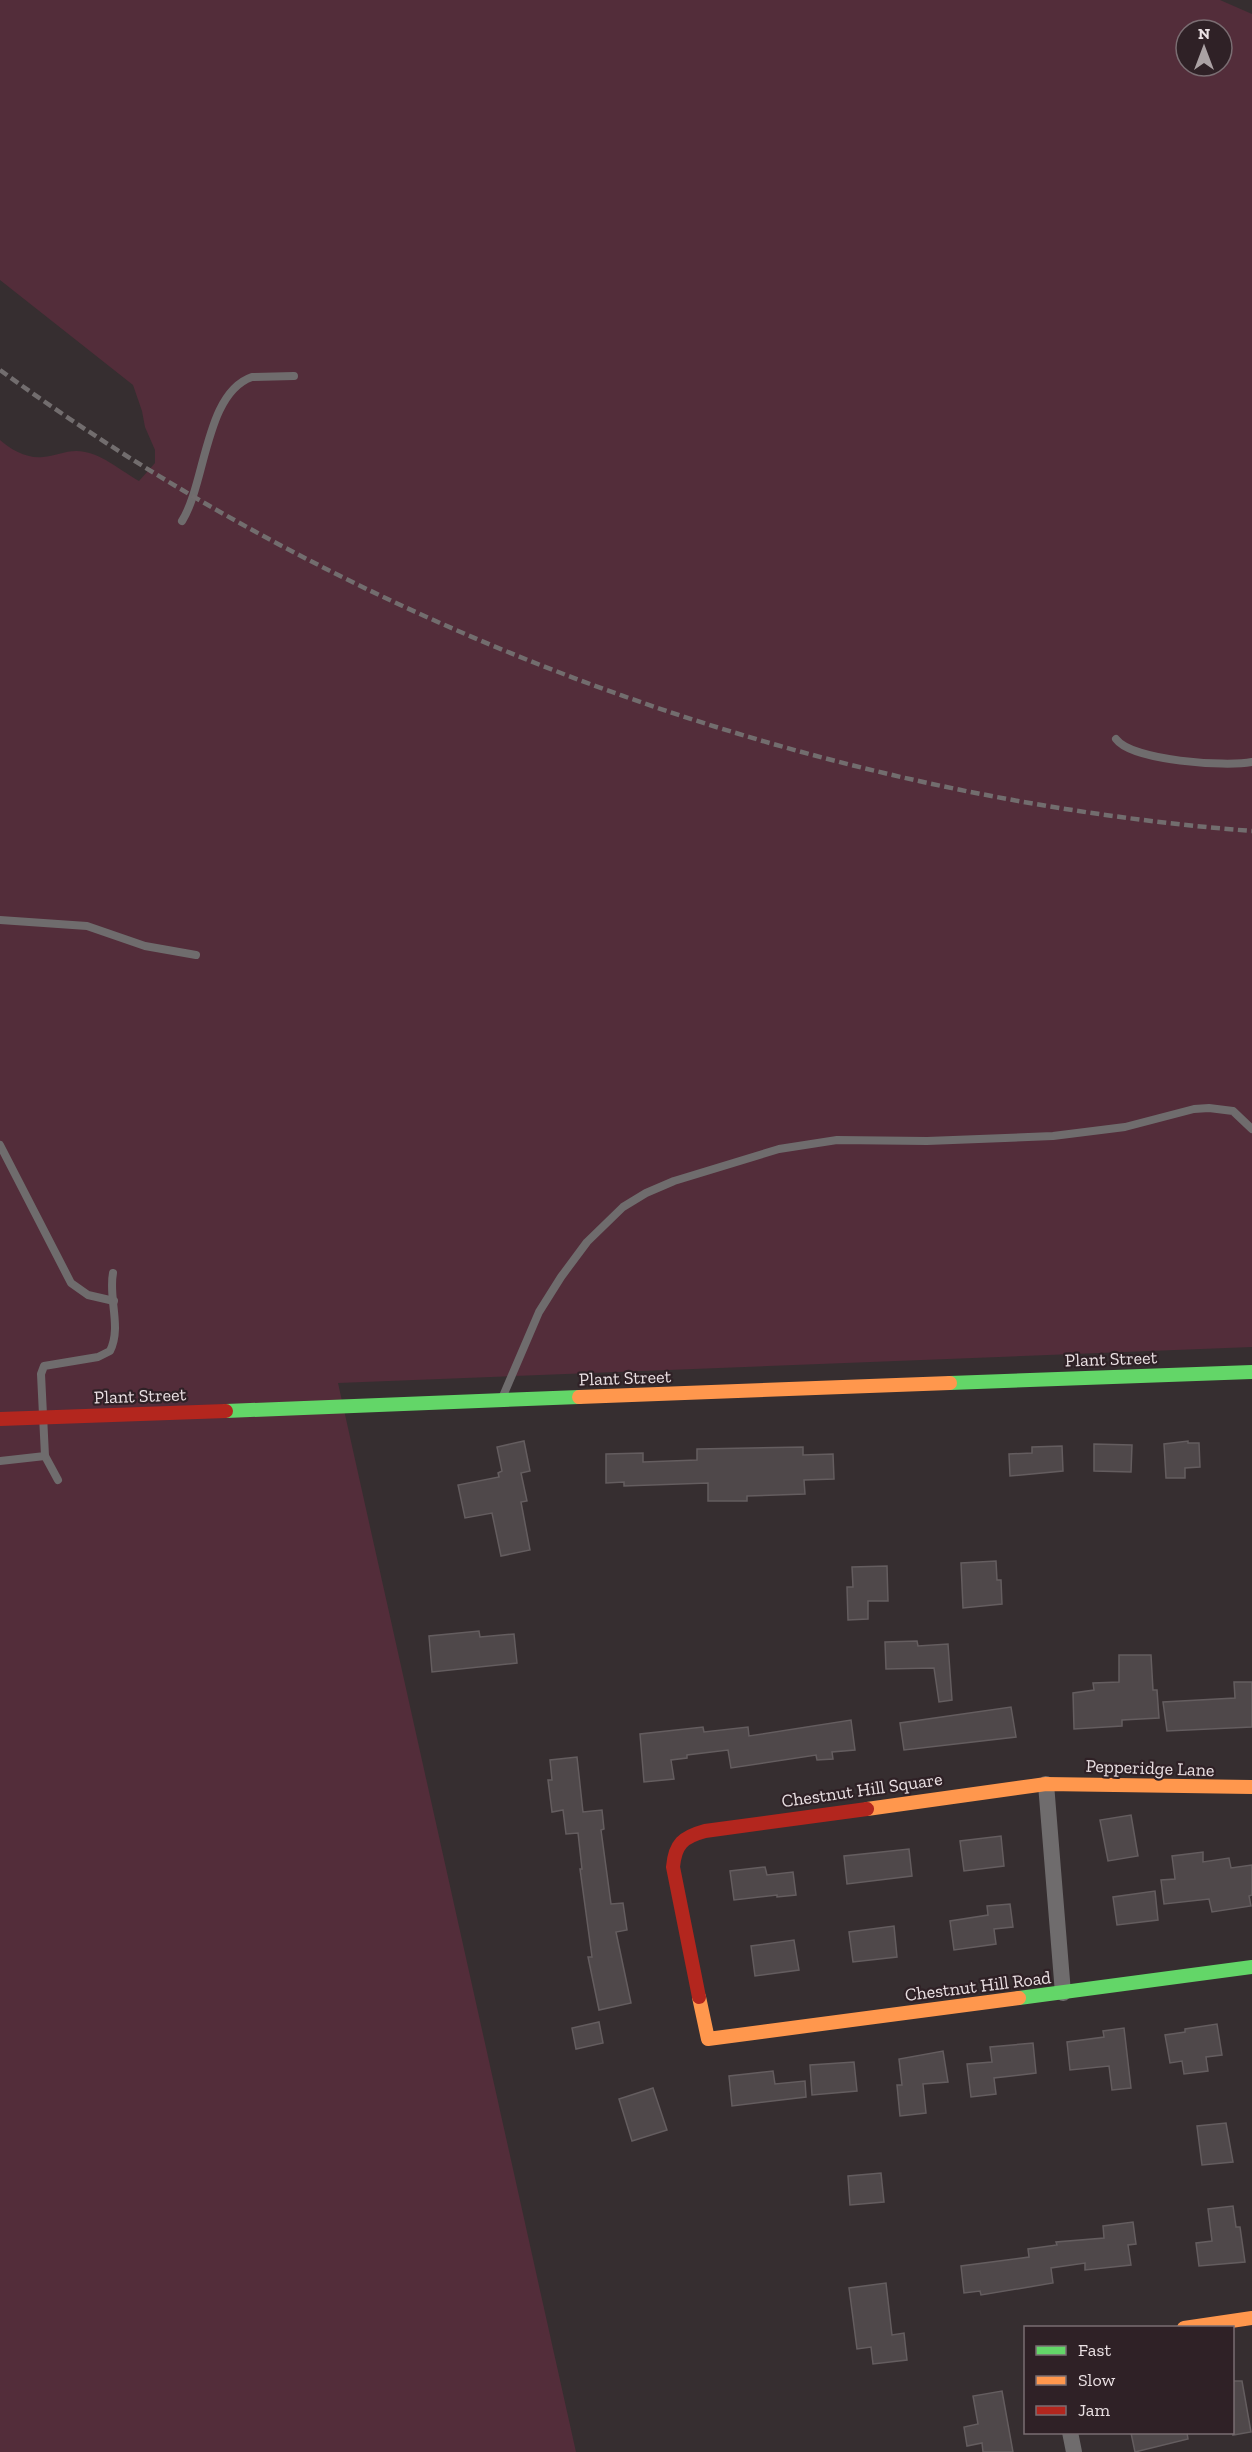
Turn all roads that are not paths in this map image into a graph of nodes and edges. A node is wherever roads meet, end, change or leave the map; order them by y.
1 (294, 376) dead end
2 (182, 521) dead end
3 (1116, 739) dead end
4 (1252, 762) edge
5 (2, 920) edge
6 (196, 955) dead end
7 (1252, 1129) edge
8 (0, 1145) edge
9 (113, 1273) dead end
10 (114, 1301) junction
11 (1252, 1372) edge
12 (501, 1400) junction
13 (44, 1418) junction
14 (0, 1419) edge
15 (45, 1456) junction
16 (0, 1461) edge
17 (58, 1480) dead end
18 (1046, 1784) junction
19 (1252, 1787) edge
20 (1251, 1972) edge
21 (1063, 1993) junction
22 (708, 2039) joint
23 (1252, 2318) edge
24 (1198, 2326) edge
25 (1070, 2434) edge
26 (1074, 2452) edge

1 - 2 lane
3 - 4 lane
5 - 6 lane
7 - 12 lane
8 - 10 lane
9 - 10 lane
10 - 13 lane
11 - 12 street, Plant Street
12 - 13 street, Plant Street
13 - 14 street, Plant Street
13 - 15 lane
15 - 16 lane
15 - 17 lane
18 - 19 street, Pepperidge Lane
18 - 21 street
18 - 22 street, Chestnut Hill Square
20 - 21 street, Chestnut Hill Road
21 - 22 street, Chestnut Hill Road
23 - 24 street
25 - 26 street

